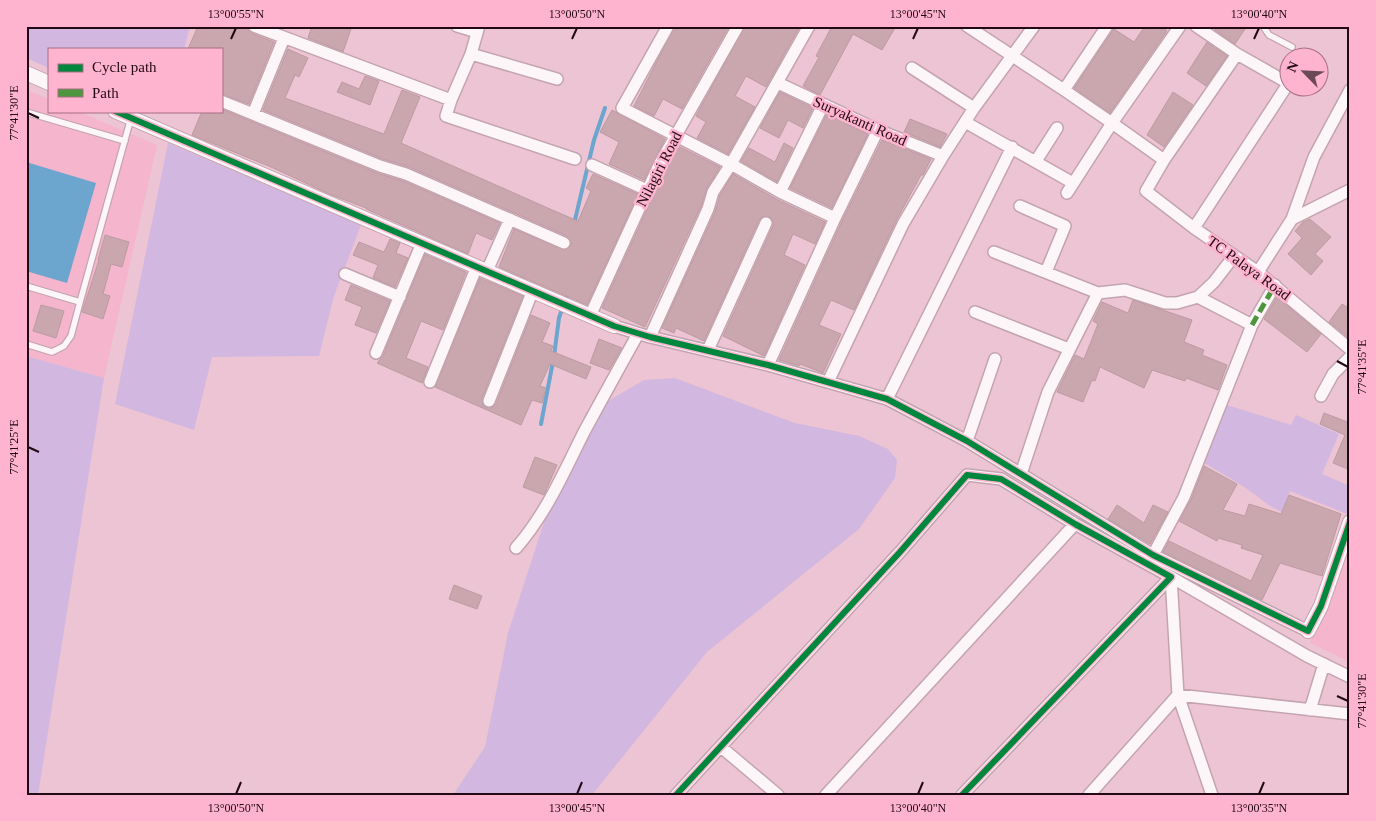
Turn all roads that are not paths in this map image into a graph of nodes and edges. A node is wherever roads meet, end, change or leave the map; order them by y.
1 (254, 26) edge
2 (458, 26) edge
3 (668, 26) edge
4 (738, 26) edge
5 (809, 26) edge
6 (967, 26) edge
7 (1034, 26) edge
8 (1106, 26) edge
9 (1180, 26) edge
10 (1196, 26) edge
11 (1263, 26) edge
12 (478, 29) edge
13 (284, 38) junction
14 (1292, 47) dead end
15 (471, 54) junction
16 (1237, 54) junction
17 (1013, 56) junction
18 (912, 68) dead end
19 (26, 73) edge
20 (1278, 77) edge
21 (557, 79) dead end
22 (48, 83) edge
23 (778, 83) junction
24 (1064, 90) junction
25 (1350, 90) edge
26 (1278, 98) edge
27 (451, 100) junction
28 (222, 101) edge
29 (823, 105) junction
30 (974, 108) junction
31 (26, 112) edge
32 (117, 112) edge
33 (253, 114) junction
34 (965, 122) junction
35 (1112, 123) junction
36 (129, 125) dead end
37 (1057, 128) dead end
38 (878, 130) junction
39 (676, 136) junction
40 (125, 141) junction
41 (1012, 147) junction
42 (943, 156) junction
43 (575, 159) dead end
44 (1164, 160) junction
45 (1036, 161) junction
46 (731, 164) junction
47 (592, 165) dead end
48 (647, 190) junction
49 (1350, 190) edge
50 (780, 192) junction
51 (1020, 206) dead end
52 (835, 218) junction
53 (510, 219) junction
54 (1292, 219) junction
55 (766, 223) dead end
56 (1194, 228) junction
57 (422, 243) junction
58 (564, 243) dead end
59 (994, 252) dead end
60 (1234, 256) junction
61 (482, 269) junction
62 (1046, 272) junction
63 (1258, 272) junction
64 (345, 274) dead end
65 (1275, 285) junction
66 (26, 286) edge
67 (532, 290) junction
68 (1098, 293) junction
69 (400, 296) junction
70 (1198, 297) junction
71 (80, 302) junction
72 (975, 312) dead end
73 (590, 316) junction
74 (1252, 325) junction
75 (614, 326) joint
76 (644, 336) junction
77 (26, 344) edge
78 (1069, 349) junction
79 (708, 350) junction
80 (1350, 350) edge
81 (376, 353) dead end
82 (995, 359) dead end
83 (768, 366) junction
84 (430, 382) dead end
85 (828, 382) junction
86 (1321, 396) dead end
87 (887, 399) junction
88 (489, 401) dead end
89 (967, 441) junction
90 (1021, 474) junction
91 (1350, 522) edge
92 (1075, 524) junction
93 (516, 548) dead end
94 (1154, 556) junction
95 (1171, 577) junction
96 (1308, 631) joint
97 (1324, 664) junction
98 (1350, 676) edge
99 (1178, 695) junction
100 (1310, 710) junction
101 (1350, 714) edge
102 (721, 747) junction
103 (676, 795) edge
104 (778, 795) edge
105 (826, 795) edge
106 (962, 795) edge
107 (1089, 795) edge
108 (1212, 795) edge

1 - 13 street
2 - 12 street
3 - 39 street
4 - 39 street, Nilagiri Road
5 - 23 street
6 - 17 street
7 - 17 street
8 - 24 street
9 - 35 street
10 - 16 street
11 - 14 lane
12 - 15 street
13 - 27 street
13 - 33 street
15 - 21 street
15 - 27 street
16 - 20 street
16 - 44 street
17 - 24 street
17 - 30 street
18 - 30 street
19 - 22 street
23 - 29 street, Suryakanti Road
23 - 46 street
24 - 35 street
25 - 54 street
26 - 56 street
27 - 43 street
28 - 33 street
29 - 38 street, Suryakanti Road
29 - 50 street
30 - 34 street
31 - 40 lane
32 - 57 street
33 - 53 street
34 - 41 street
34 - 42 street
35 - 44 street
35 - 45 street
36 - 40 lane
37 - 45 street
38 - 42 street, Suryakanti Road
38 - 52 street
39 - 46 street
39 - 48 street, Nilagiri Road
40 - 71 lane
41 - 45 street
41 - 87 street
42 - 85 street
44 - 56 street, TC Palaya Road
46 - 50 street
46 - 76 street
47 - 48 street
48 - 73 street, Nilagiri Road
49 - 54 street
50 - 52 street
51 - 62 street
52 - 83 street
53 - 58 street
53 - 61 street
54 - 63 street
55 - 79 street
56 - 60 street, TC Palaya Road
57 - 61 street
57 - 69 street
59 - 62 street
60 - 63 street, TC Palaya Road
60 - 70 street
61 - 67 street
61 - 84 street
62 - 68 street
63 - 65 street, TC Palaya Road
64 - 69 street
65 - 74 street
65 - 80 street, TC Palaya Road
66 - 71 lane
67 - 73 street
67 - 88 street
68 - 70 street
68 - 78 street
69 - 81 street
70 - 74 street
71 - 77 lane
72 - 78 street
73 - 75 street
74 - 94 street
75 - 76 street
76 - 79 street
76 - 93 street
78 - 90 street
79 - 83 street
80 - 86 street
82 - 89 street
83 - 85 street
85 - 87 street
87 - 89 street
89 - 90 street
90 - 94 street
91 - 96 street
92 - 95 street
92 - 102 street
92 - 105 street
94 - 96 street
95 - 97 street
95 - 99 street
95 - 106 street
97 - 98 street
97 - 100 street
99 - 100 street
99 - 107 street
99 - 108 street
100 - 101 street
102 - 103 street
102 - 104 street

